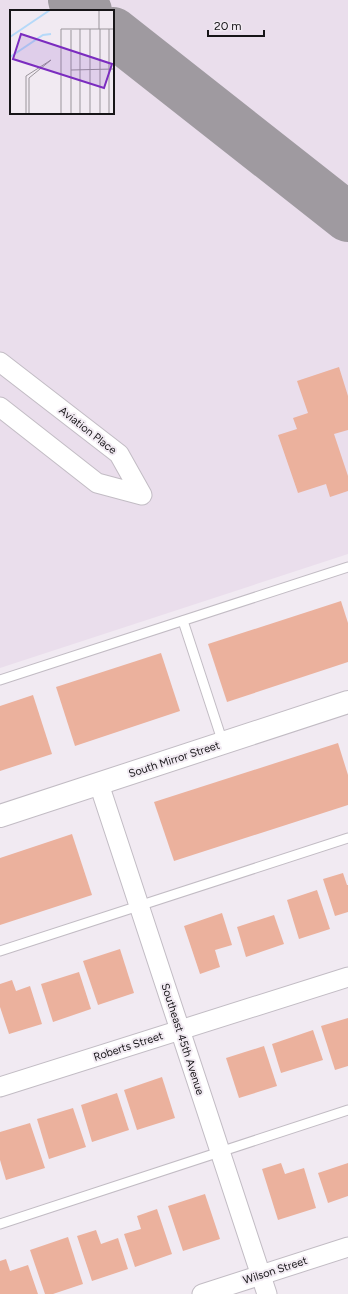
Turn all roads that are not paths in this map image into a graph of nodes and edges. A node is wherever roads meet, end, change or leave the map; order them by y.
1 (0, 362) edge
2 (0, 407) edge
3 (348, 567) edge
4 (183, 621) junction
5 (0, 680) edge
6 (348, 702) edge
7 (223, 743) junction
8 (100, 784) junction
9 (0, 816) edge
10 (348, 838) edge
11 (139, 906) junction
12 (0, 951) edge
13 (348, 977) edge
14 (180, 1030) junction
15 (0, 1087) edge
16 (348, 1110) edge
17 (221, 1151) junction
18 (0, 1224) edge
19 (348, 1247) edge
20 (261, 1275) junction
21 (202, 1294) edge
22 (267, 1294) edge

1 - 2 street, Aviation Place
3 - 4 lane
4 - 5 lane
4 - 7 lane
6 - 7 street, South Mirror Street
7 - 8 street, South Mirror Street
8 - 9 street, South Mirror Street
8 - 11 street, Southeast 45th Avenue
10 - 11 lane
11 - 12 lane
11 - 14 street, Southeast 45th Avenue
13 - 14 street, Roberts Street
14 - 15 street, Roberts Street
14 - 17 street, Southeast 45th Avenue
16 - 17 lane
17 - 18 lane
17 - 20 street, Southeast 45th Avenue
19 - 20 street, Wilson Street
20 - 21 street, Wilson Street
20 - 22 street, Southeast 45th Avenue

